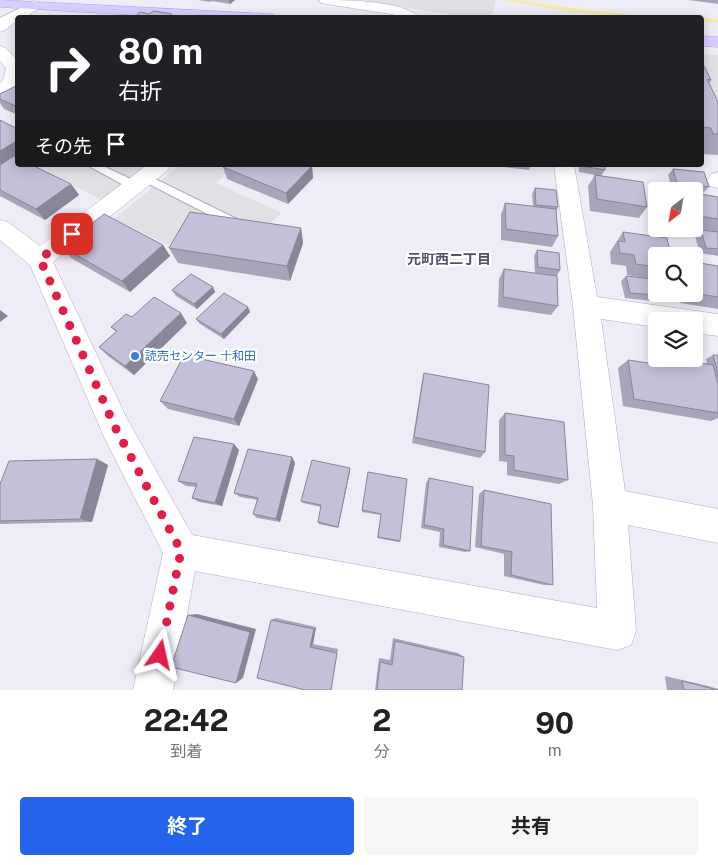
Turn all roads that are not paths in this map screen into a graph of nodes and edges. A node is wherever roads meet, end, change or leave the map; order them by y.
1 (326, 0) edge
2 (0, 3) edge
3 (34, 5) junction
4 (17, 15) edge
5 (194, 15) edge
6 (407, 15) edge
7 (15, 16) edge
8 (0, 27) edge
9 (704, 41) edge
10 (718, 42) edge
11 (0, 52) edge
12 (15, 66) edge
13 (15, 71) edge
14 (0, 95) edge
15 (102, 167) edge
16 (564, 167) edge
17 (147, 176) edge
18 (238, 224) edge
19 (0, 228) edge
20 (40, 259) junction
21 (586, 306) junction
22 (648, 315) edge
23 (703, 323) edge
24 (718, 325) edge
25 (610, 504) junction
26 (718, 526) edge
27 (181, 551) junction
28 (153, 690) edge

1 - 6 street
2 - 3 street
3 - 4 street
3 - 5 street
7 - 8 street
9 - 10 street
11 - 12 street
13 - 14 street
15 - 17 lane
16 - 21 street
17 - 18 lane
17 - 20 street
19 - 20 street
20 - 27 street
21 - 22 street
21 - 25 street
23 - 24 street
25 - 26 street
25 - 27 street
27 - 28 street

